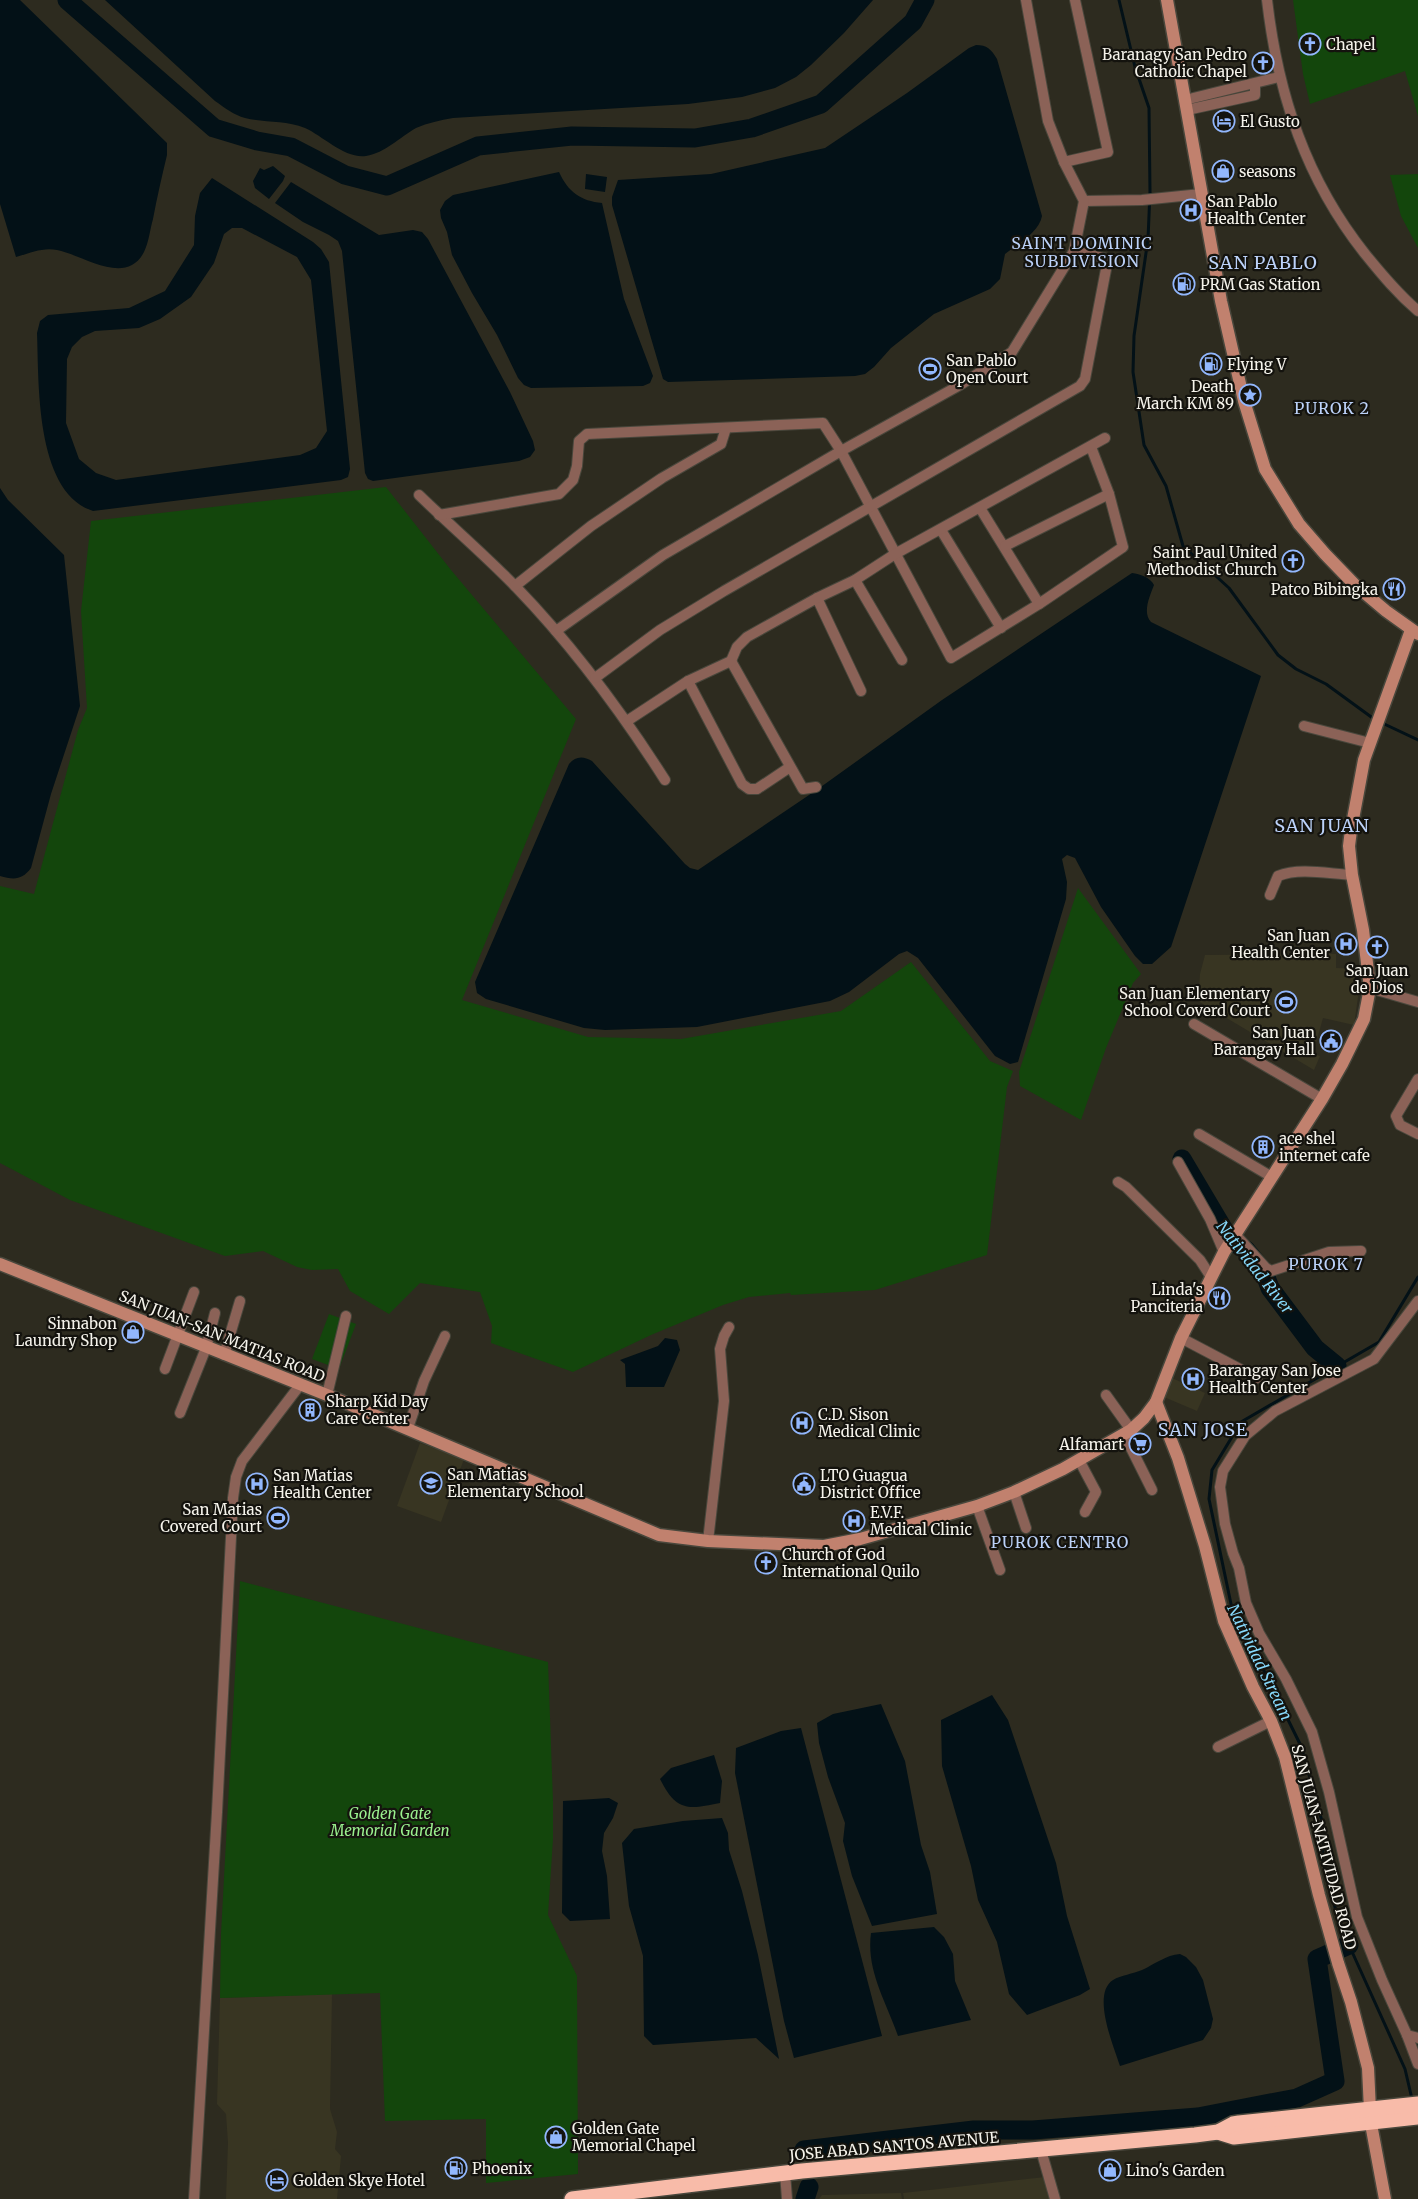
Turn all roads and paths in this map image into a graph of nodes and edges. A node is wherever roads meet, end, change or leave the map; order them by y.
1 (1026, 0) edge
2 (1076, 0) edge
3 (1167, 0) edge
4 (1267, 0) edge
5 (1279, 77) junction
6 (1186, 105) junction
7 (1064, 162) junction
8 (1201, 194) junction
9 (1084, 201) junction
10 (1074, 251) junction
11 (1418, 311) edge
12 (726, 428) junction
13 (1105, 438) dead end
14 (1091, 447) junction
15 (841, 451) junction
16 (1109, 494) junction
17 (420, 495) dead end
18 (871, 506) junction
19 (980, 508) junction
20 (439, 515) junction
21 (941, 530) junction
22 (1005, 546) junction
23 (896, 554) junction
24 (855, 580) junction
25 (515, 586) junction
26 (817, 598) junction
27 (1039, 604) junction
28 (1001, 628) junction
29 (556, 631) junction
30 (1415, 632) edge
31 (731, 660) junction
32 (902, 660) dead end
33 (595, 678) junction
34 (688, 681) junction
35 (861, 691) dead end
36 (627, 721) junction
37 (1304, 726) dead end
38 (1370, 743) junction
39 (790, 767) junction
40 (665, 780) dead end
41 (816, 787) dead end
42 (1352, 874) junction
43 (1270, 895) dead end
44 (1370, 988) junction
45 (1418, 1002) edge
46 (1194, 1024) dead end
47 (1418, 1079) edge
48 (1322, 1099) junction
49 (1199, 1134) dead end
50 (1418, 1134) edge
51 (1178, 1162) dead end
52 (1272, 1177) junction
53 (1118, 1182) dead end
54 (1230, 1243) junction
55 (1361, 1251) dead end
56 (0, 1264) edge
57 (1211, 1277) junction
58 (194, 1292) dead end
59 (240, 1301) dead end
60 (1418, 1301) edge
61 (215, 1313) dead end
62 (346, 1316) dead end
63 (730, 1328) dead end
64 (177, 1336) junction
65 (444, 1336) dead end
66 (1182, 1338) junction
67 (206, 1348) junction
68 (224, 1355) junction
69 (165, 1369) dead end
70 (1257, 1378) dead end
71 (300, 1385) junction
72 (1106, 1394) dead end
73 (327, 1395) junction
74 (1156, 1402) junction
75 (180, 1413) dead end
76 (408, 1428) junction
77 (1127, 1432) junction
78 (1079, 1460) junction
79 (1152, 1490) dead end
80 (1014, 1492) junction
81 (977, 1506) junction
82 (1085, 1512) dead end
83 (1026, 1528) dead end
84 (708, 1541) junction
85 (1000, 1570) dead end
86 (1271, 1722) junction
87 (1218, 1747) dead end
88 (1406, 2035) junction
89 (1418, 2038) edge
90 (1418, 2064) edge
91 (1418, 2104) edge
92 (1378, 2116) junction
93 (1418, 2117) edge
94 (1041, 2150) junction
95 (785, 2173) junction
96 (194, 2199) edge
97 (572, 2199) edge
98 (787, 2199) edge
99 (1055, 2199) edge
100 (1385, 2199) edge

1 - 7 street
2 - 7 street
3 - 6 street
4 - 5 street
5 - 6 street
5 - 11 street
6 - 8 street
7 - 9 street
8 - 9 street
8 - 30 street
9 - 10 street
10 - 15 street
10 - 18 street
12 - 15 street
12 - 20 street
12 - 25 street
13 - 14 street
14 - 16 street
14 - 19 street
15 - 18 street
15 - 29 street
16 - 22 street
16 - 27 street
17 - 20 street
18 - 23 street
18 - 33 street
19 - 21 street
19 - 22 street
20 - 25 street
21 - 23 street
21 - 28 street
22 - 27 street
23 - 24 street
23 - 28 street
24 - 26 street
24 - 32 street
25 - 29 street
26 - 31 street
26 - 35 street
27 - 28 street
29 - 33 street
30 - 38 street, SAN JUAN-SAN MATIAS ROAD
31 - 34 street
31 - 39 street
33 - 36 street
34 - 36 street
34 - 39 street
36 - 40 street
37 - 38 street
38 - 42 street, SAN JUAN-SAN MATIAS ROAD
39 - 41 street
42 - 43 street
42 - 44 street, SAN JUAN-SAN MATIAS ROAD
44 - 45 street
44 - 48 street, SAN JUAN-SAN MATIAS ROAD
46 - 48 street
47 - 50 street
48 - 52 street, SAN JUAN-SAN MATIAS ROAD
49 - 52 street
51 - 54 street
52 - 54 street, SAN JUAN-SAN MATIAS ROAD
53 - 57 street
54 - 55 street
54 - 57 street, SAN JUAN-SAN MATIAS ROAD
56 - 64 street, SAN JUAN-SAN MATIAS ROAD
57 - 66 street, SAN JUAN-SAN MATIAS ROAD
58 - 64 street
59 - 68 street
60 - 88 street
61 - 67 street
62 - 73 street
63 - 84 street
64 - 67 street, SAN JUAN-SAN MATIAS ROAD
64 - 69 street
65 - 76 street
66 - 70 street
66 - 74 street, SAN JUAN-SAN MATIAS ROAD
67 - 68 street, SAN JUAN-SAN MATIAS ROAD
67 - 75 street
68 - 71 street, SAN JUAN-SAN MATIAS ROAD
71 - 73 street, SAN JUAN-SAN MATIAS ROAD
71 - 96 street
72 - 77 street
73 - 76 street, SAN JUAN-SAN MATIAS ROAD
74 - 77 street, SAN JUAN-SAN MATIAS ROAD
74 - 86 street, SAN JUAN-NATIVIDAD ROAD
76 - 84 street, SAN JUAN-SAN MATIAS ROAD
77 - 78 street, SAN JUAN-SAN MATIAS ROAD
77 - 79 street
78 - 80 street, SAN JUAN-SAN MATIAS ROAD
78 - 82 street
80 - 81 street, SAN JUAN-SAN MATIAS ROAD
80 - 83 street
81 - 84 street, SAN JUAN-SAN MATIAS ROAD
81 - 85 street
86 - 87 street
86 - 92 street, SAN JUAN-NATIVIDAD ROAD
88 - 89 street
88 - 90 street
91 - 92 highway, JOSE ABAD SANTOS AVENUE
92 - 93 highway, JOSE ABAD SANTOS AVENUE
92 - 94 highway, JOSE ABAD SANTOS AVENUE
92 - 100 street, SAN JUAN-NATIVIDAD ROAD
94 - 95 highway, JOSE ABAD SANTOS AVENUE
94 - 99 street
95 - 97 highway, JOSE ABAD SANTOS AVENUE
95 - 98 street

